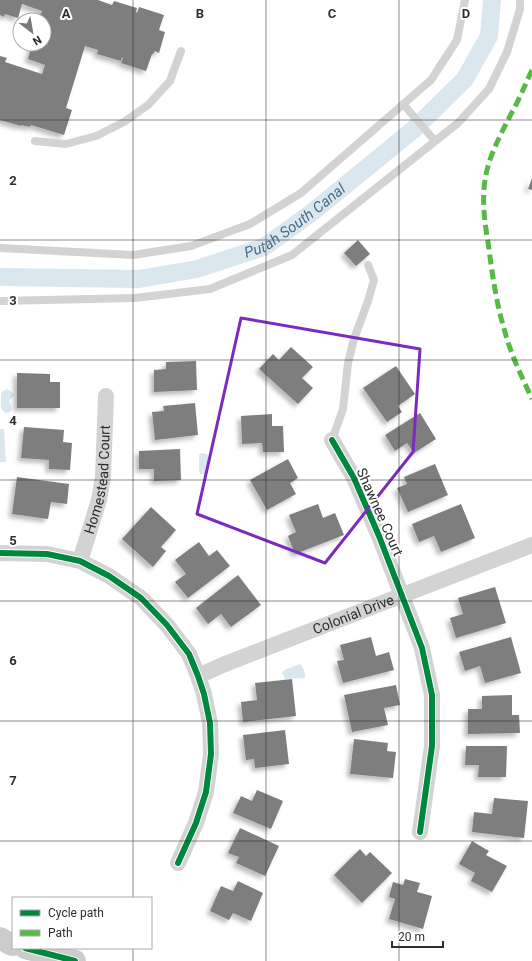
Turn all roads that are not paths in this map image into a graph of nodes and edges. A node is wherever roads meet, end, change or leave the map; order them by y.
1 (465, 0) edge
2 (520, 0) edge
3 (181, 51) dead end
4 (405, 107) junction
5 (433, 139) junction
6 (35, 141) dead end
7 (0, 248) edge
8 (368, 265) dead end
9 (0, 301) edge
10 (106, 396) dead end
11 (332, 440) joint
12 (532, 545) edge
13 (0, 553) edge
14 (80, 561) junction
15 (402, 596) junction
16 (198, 676) junction
17 (420, 832) dead end
18 (178, 863) dead end
19 (0, 938) edge
20 (12, 944) edge
21 (29, 949) edge
22 (75, 961) edge

1 - 4 lane
2 - 5 lane
3 - 6 lane
4 - 5 lane
4 - 7 lane
5 - 9 lane
8 - 11 lane
10 - 14 street, Homestead Court
11 - 15 street, Shawnee Court
12 - 15 street, Colonial Drive
13 - 14 street
14 - 16 street
15 - 16 street, Colonial Drive
15 - 17 street, Shawnee Court
16 - 18 street
19 - 20 street
21 - 22 street

